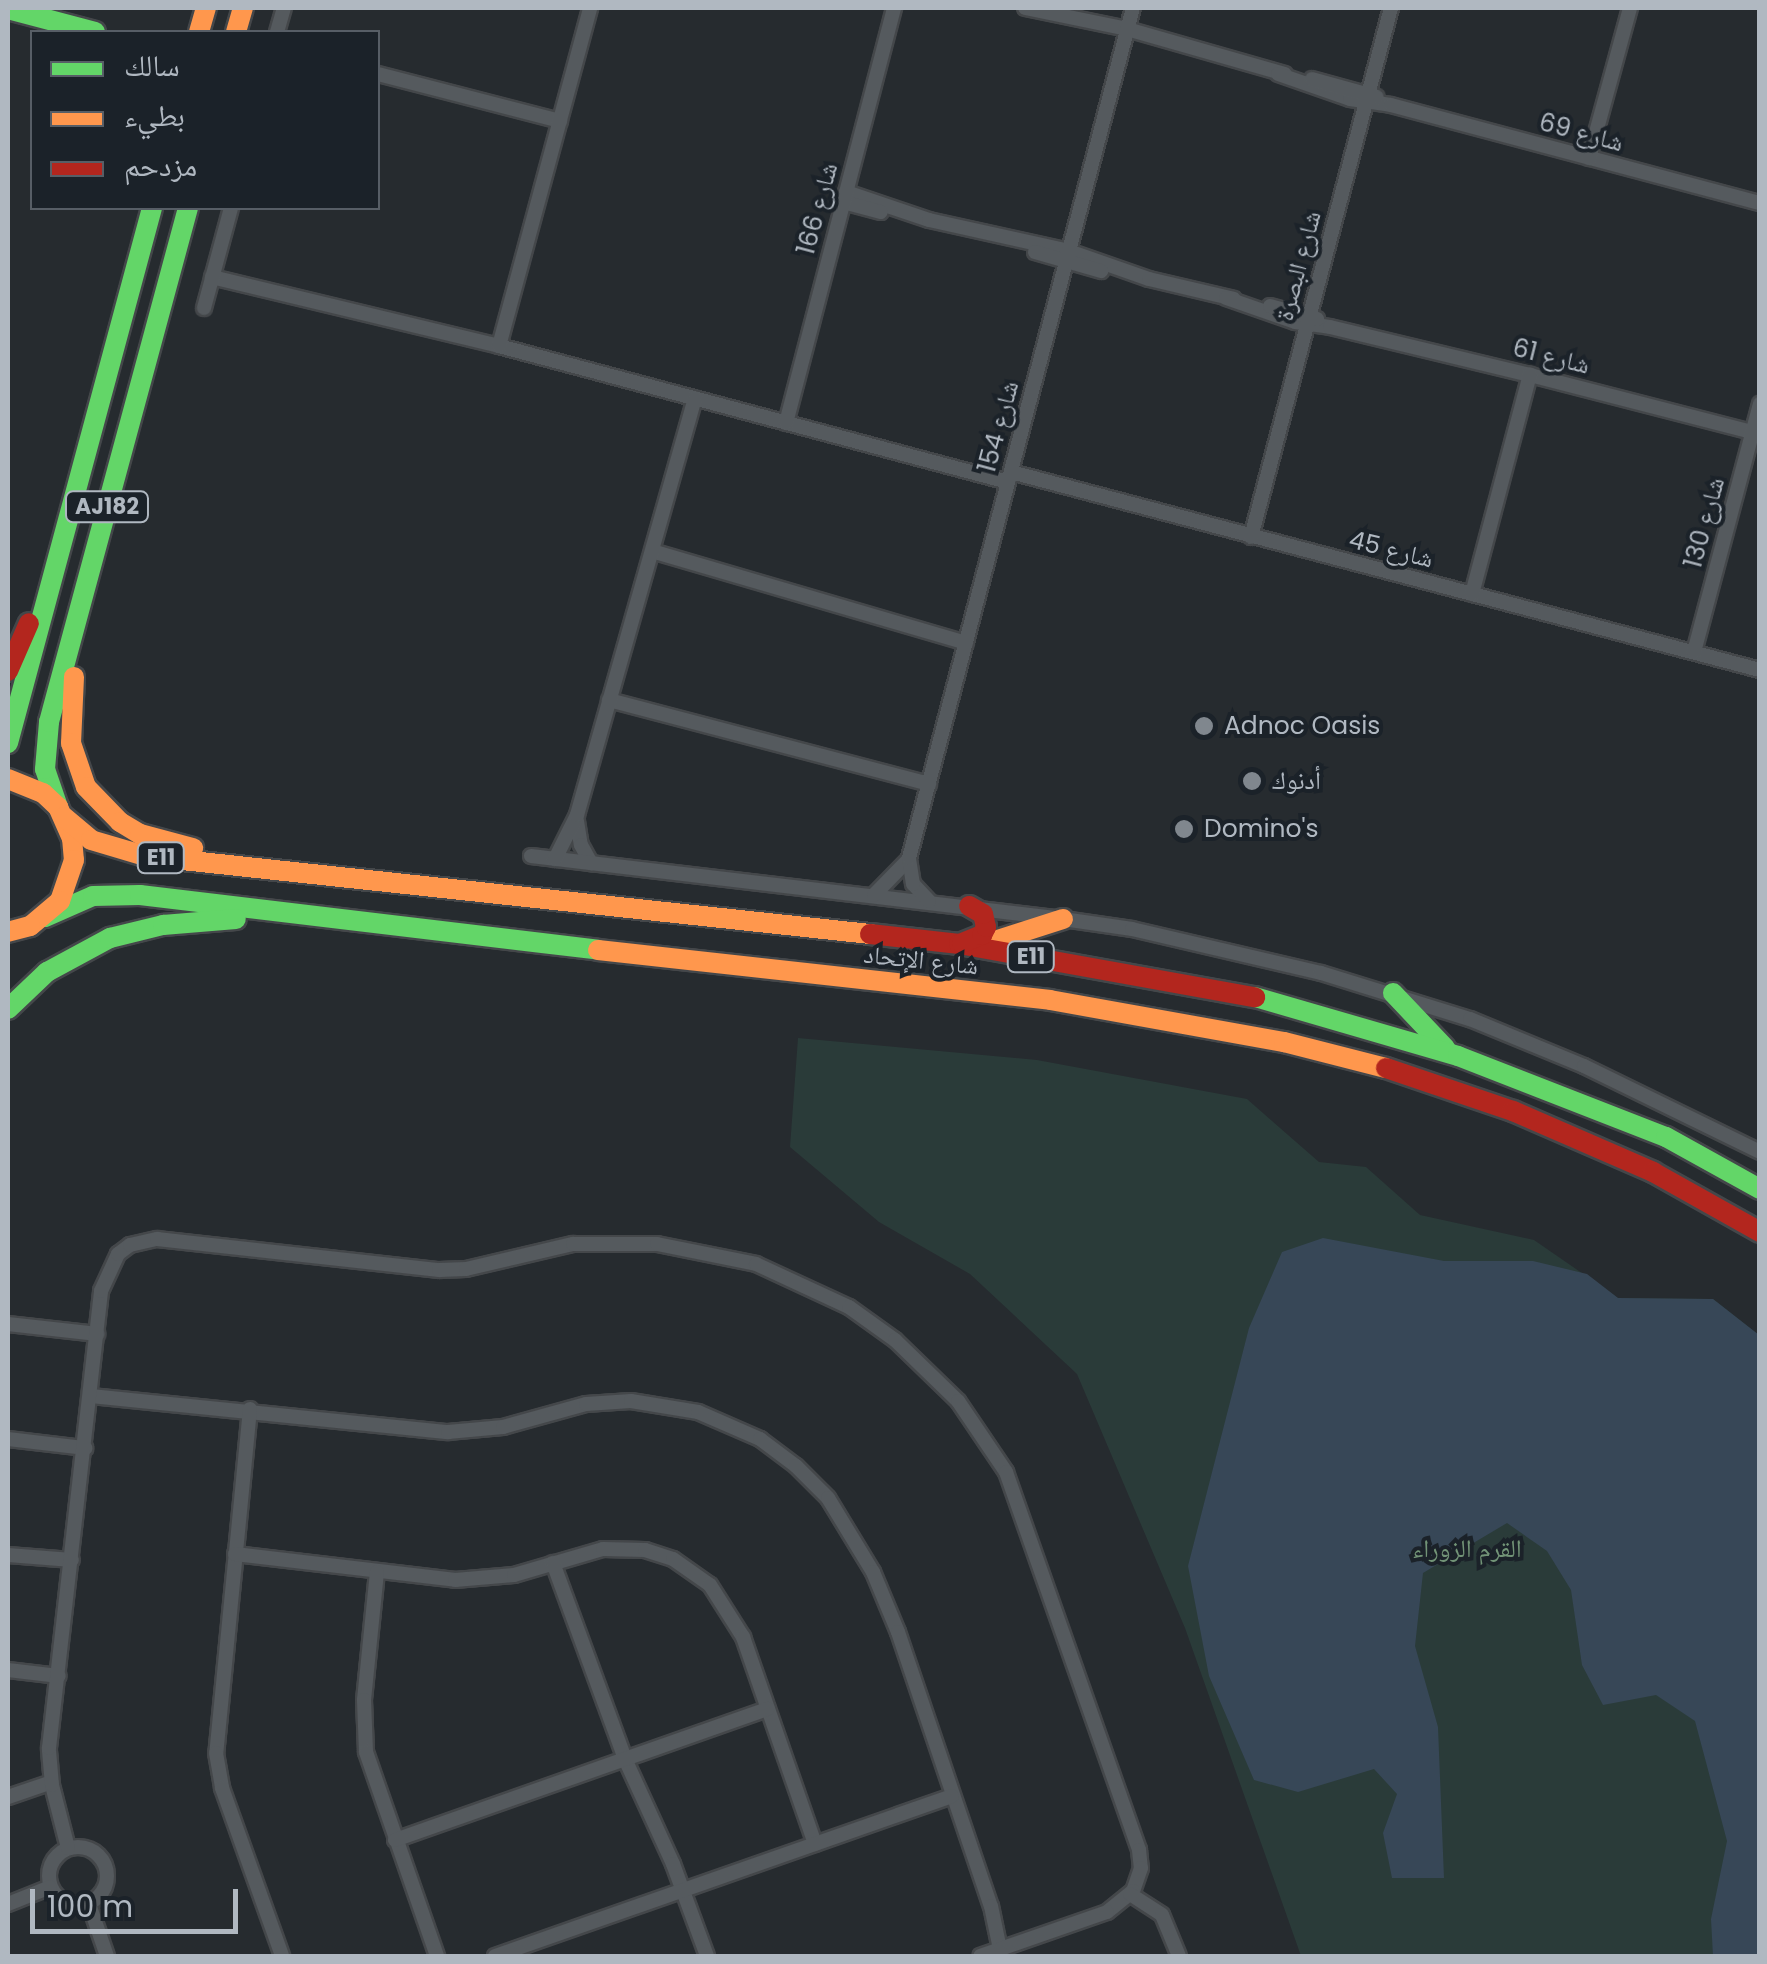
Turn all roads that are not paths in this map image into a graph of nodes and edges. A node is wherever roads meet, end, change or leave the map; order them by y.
1 (590, 8) edge
2 (894, 8) edge
3 (1025, 8) edge
4 (1133, 8) edge
5 (1391, 8) edge
6 (1630, 8) edge
7 (8, 9) edge
8 (87, 30) edge
9 (1126, 34) junction
10 (380, 75) edge
11 (1367, 97) junction
12 (560, 121) junction
13 (1589, 158) junction
14 (845, 197) junction
15 (1760, 203) edge
16 (151, 210) edge
17 (187, 210) edge
18 (230, 210) edge
19 (1067, 257) junction
20 (212, 278) junction
21 (204, 308) dead end
22 (1308, 320) junction
23 (499, 346) junction
24 (1530, 374) junction
25 (695, 398) junction
26 (1760, 404) edge
27 (786, 422) junction
28 (1756, 433) edge
29 (1009, 477) junction
30 (1250, 537) junction
31 (654, 552) junction
32 (59, 554) junction
33 (1472, 594) junction
34 (80, 605) junction
35 (966, 643) junction
36 (1694, 652) junction
37 (8, 670) edge
38 (1760, 670) edge
39 (609, 700) junction
40 (8, 743) edge
41 (8, 779) edge
42 (929, 784) junction
43 (61, 812) junction
44 (577, 815) junction
45 (530, 856) dead end
46 (909, 858) junction
47 (555, 859) junction
48 (591, 863) junction
49 (268, 873) junction
50 (874, 895) junction
51 (930, 902) junction
52 (969, 906) junction
53 (252, 912) junction
54 (1063, 919) junction
55 (37, 921) junction
56 (8, 932) edge
57 (968, 946) junction
58 (8, 947) edge
59 (1393, 993) junction
60 (8, 1009) edge
61 (1458, 1056) junction
62 (1760, 1152) edge
63 (1760, 1189) edge
64 (1760, 1232) edge
65 (8, 1324) edge
66 (97, 1334) junction
67 (91, 1396) junction
68 (250, 1409) junction
69 (8, 1439) edge
70 (85, 1448) junction
71 (8, 1554) edge
72 (235, 1554) junction
73 (72, 1560) junction
74 (554, 1563) junction
75 (377, 1572) junction
76 (8, 1670) edge
77 (59, 1676) junction
78 (768, 1709) junction
79 (626, 1759) junction
80 (52, 1782) junction
81 (8, 1784) edge
82 (34, 1788) junction
83 (952, 1796) junction
84 (8, 1797) edge
85 (395, 1840) junction
86 (815, 1844) junction
87 (68, 1848) junction
88 (50, 1887) junction
89 (683, 1890) junction
90 (1130, 1894) junction
91 (8, 1904) edge
92 (88, 1904) junction
93 (1000, 1949) junction
94 (103, 1955) edge
95 (282, 1956) edge
96 (437, 1956) edge
97 (495, 1956) edge
98 (707, 1956) edge
99 (980, 1956) edge
100 (1180, 1956) edge

1 - 12 street
2 - 14 street, شارع 166
3 - 9 street, شارع 69
4 - 9 street, شارع 154
5 - 11 street, شارع البصرة
6 - 13 street
7 - 8 main road
9 - 11 street, شارع 69
9 - 19 street, شارع 154
10 - 12 street
11 - 13 street, شارع 69
11 - 22 street, شارع البصرة
12 - 23 street
13 - 15 street, شارع 69
14 - 19 street, شارع 61
14 - 27 street, شارع 166
16 - 32 main road, AJ182
17 - 34 main road, AJ182
18 - 20 street
19 - 22 street, شارع 61
19 - 29 street, شارع 154
20 - 21 street
20 - 23 street, شارع 45
22 - 24 street, شارع 61
22 - 30 street, شارع البصرة
23 - 25 street, شارع 45
24 - 28 street, شارع 61
24 - 33 street
25 - 27 street, شارع 45
25 - 31 street
26 - 28 street, شارع 130
27 - 29 street, شارع 45
28 - 36 street, شارع 130
29 - 30 street, شارع 45
29 - 35 street, شارع 154
30 - 33 street, شارع 45
31 - 35 street
31 - 39 street
32 - 37 main road
32 - 40 main road, AJ182
33 - 36 street, شارع 45
34 - 43 main road, AJ182
34 - 49 main road
35 - 42 street, شارع 154
36 - 38 street, شارع 45
39 - 42 street
39 - 44 street
41 - 43 main road, شارع الإتحاد
42 - 46 street, شارع 154
43 - 49 main road, شارع الإتحاد / E11
43 - 55 main road
44 - 47 street
44 - 48 street
45 - 47 street
46 - 50 street, شارع 154
46 - 51 street
47 - 48 street
48 - 50 street
49 - 57 main road, شارع الإتحاد / E11
50 - 51 street
51 - 52 street
52 - 54 street
52 - 57 main road
53 - 55 main road, شارع الإتحاد / E11
53 - 60 main road
53 - 64 main road, شارع الإتحاد / E11
54 - 57 main road
54 - 59 street
55 - 56 main road, شارع الإتحاد
55 - 58 street
57 - 61 main road, شارع الإتحاد / E11
59 - 61 main road
59 - 62 street
61 - 63 main road, شارع الإتحاد / E11
65 - 66 street
66 - 67 street
66 - 90 street
67 - 68 street
67 - 70 street
68 - 72 street
68 - 83 street
69 - 70 street
70 - 73 street
71 - 73 street
72 - 75 street
72 - 95 street
73 - 77 street
74 - 75 street
74 - 78 street
74 - 79 street
75 - 85 street
76 - 77 street
77 - 80 street
78 - 79 street
78 - 86 street
79 - 85 street
79 - 89 street
80 - 82 street
80 - 87 street
81 - 82 street
82 - 84 street
83 - 86 street
83 - 93 street
85 - 96 street
86 - 89 street
87 - 88 street
87 - 92 street
88 - 91 street
88 - 92 street
89 - 97 street
89 - 98 street
90 - 93 street
90 - 100 street
92 - 94 street
93 - 99 street

